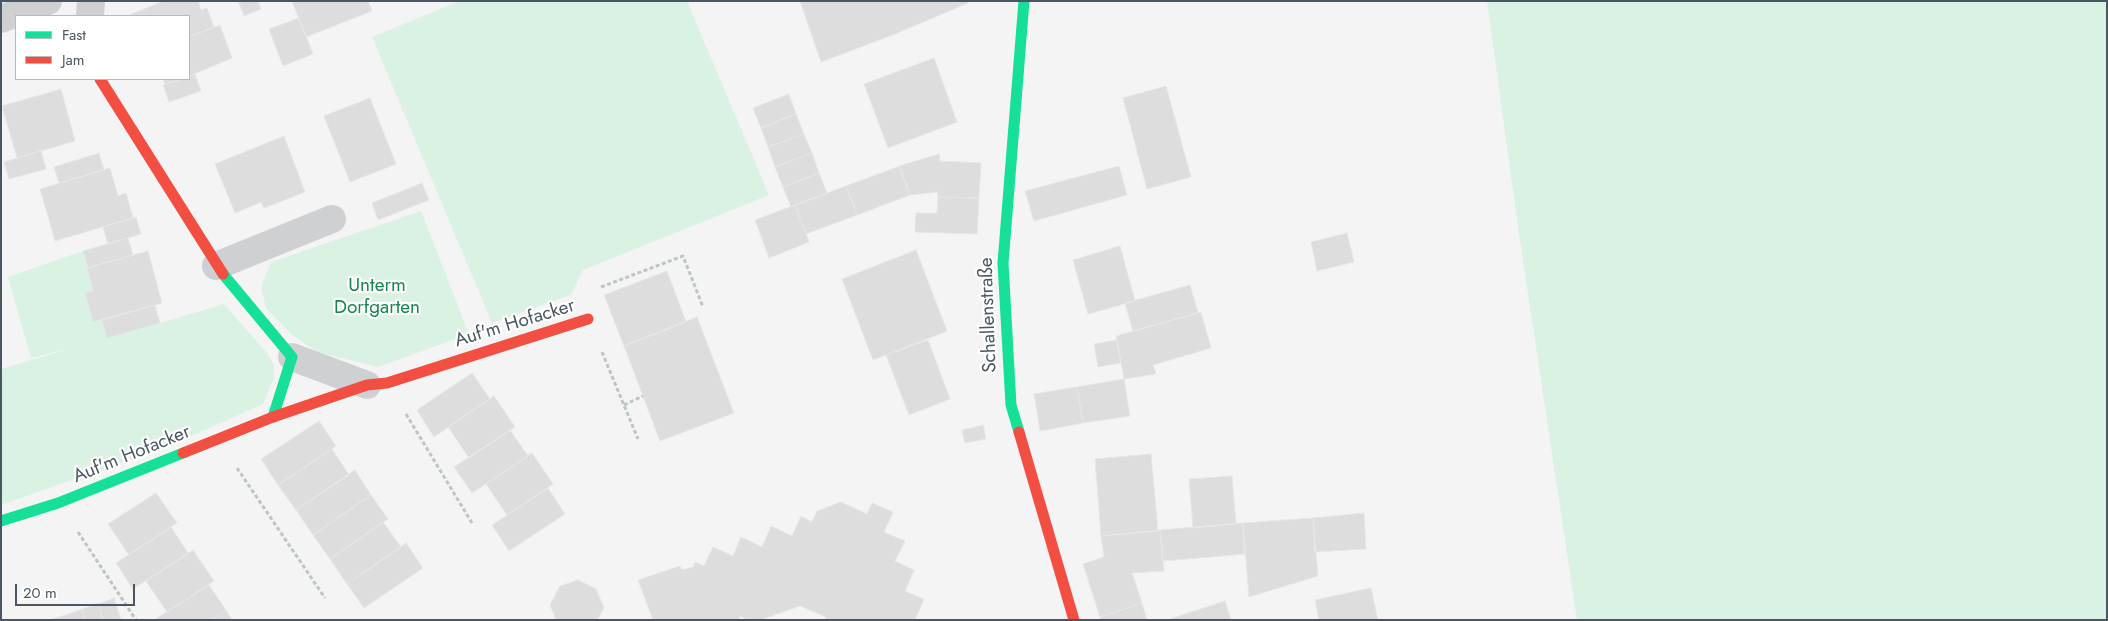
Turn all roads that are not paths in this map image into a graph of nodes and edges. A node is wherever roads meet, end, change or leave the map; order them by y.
1 (48, 1) edge
2 (91, 1) edge
3 (1024, 1) edge
4 (90, 15) edge
5 (1, 19) edge
6 (15, 26) edge
7 (101, 80) edge
8 (332, 219) dead end
9 (216, 266) junction
10 (588, 319) road end
11 (292, 357) junction
12 (377, 384) junction
13 (273, 417) junction
14 (1, 521) edge
15 (1074, 620) edge

1 - 5 street
2 - 4 street
3 - 15 street, Schallenstraße
5 - 6 street
7 - 9 street
8 - 9 street
9 - 11 street
10 - 12 street, Auf'm Hofacker
11 - 12 street
11 - 13 street
12 - 13 street, Auf'm Hofacker
13 - 14 street, Auf'm Hofacker

